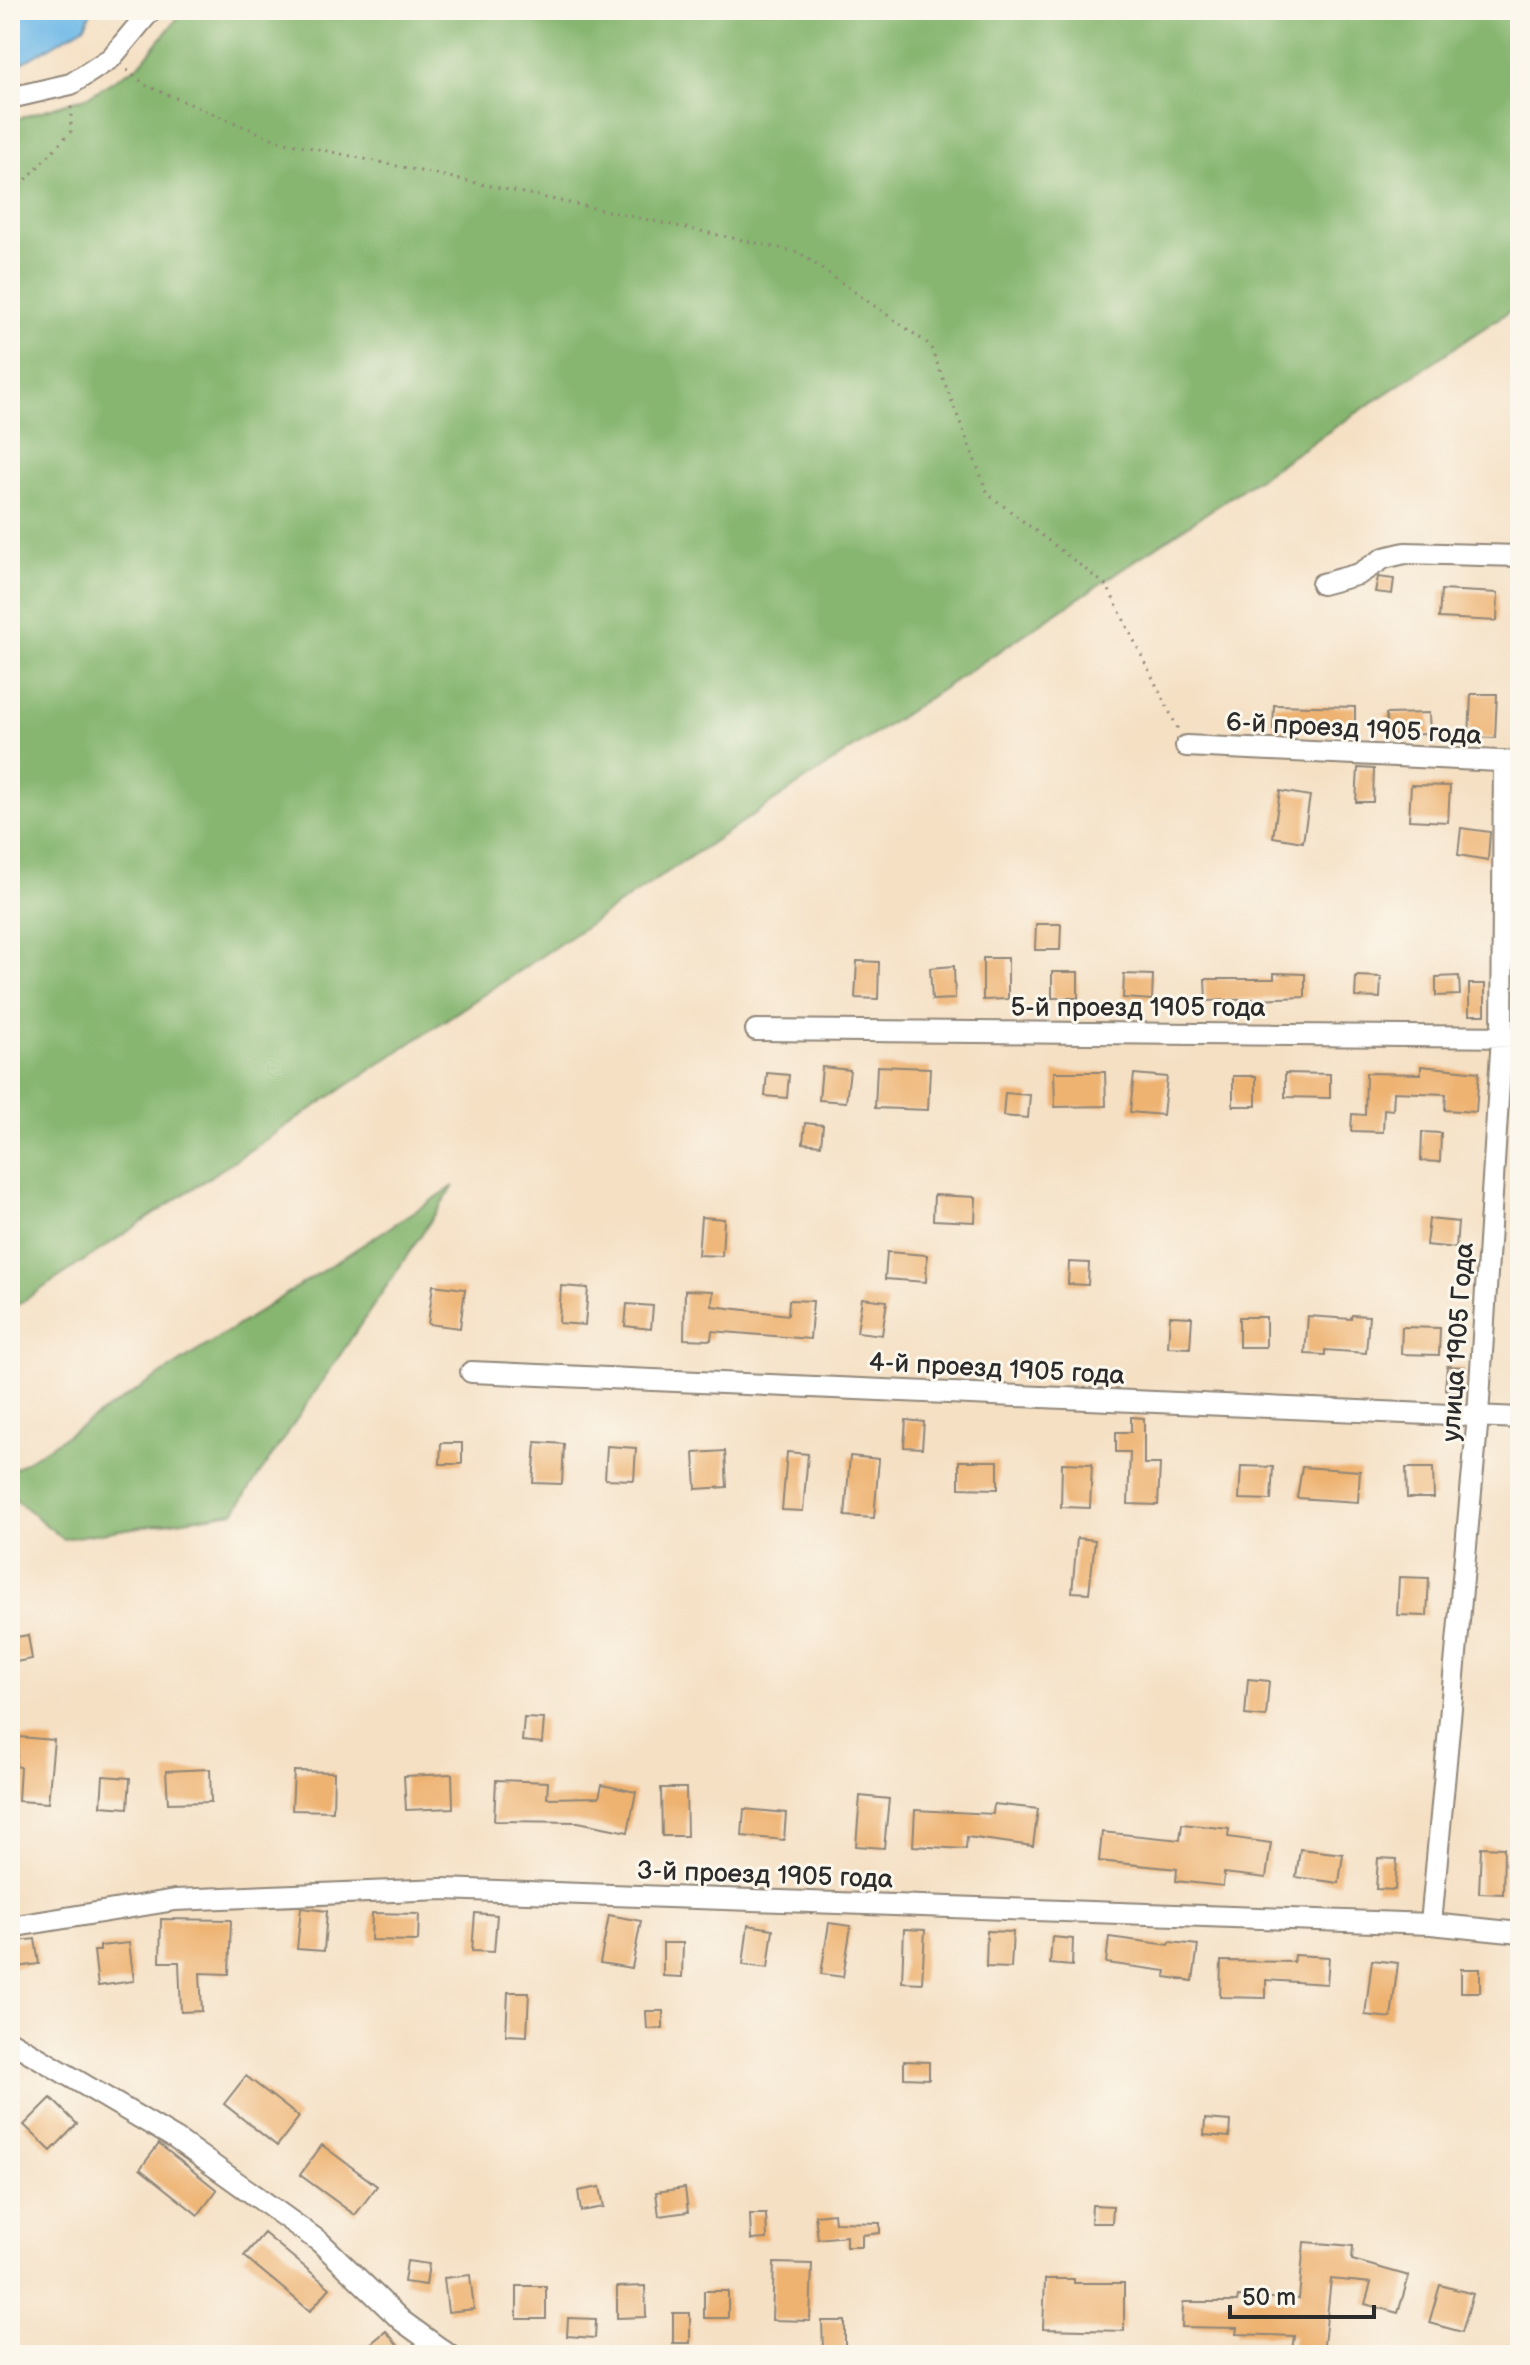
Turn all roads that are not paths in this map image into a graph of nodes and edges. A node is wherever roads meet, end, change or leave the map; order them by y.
1 (151, 10) edge
2 (10, 98) edge
3 (1520, 556) edge
4 (1322, 584) dead end
5 (1186, 746) road end
6 (1512, 762) edge
7 (756, 1030) dead end
8 (1511, 1036) edge
9 (471, 1372) dead end
10 (1478, 1416) junction
11 (1520, 1418) edge
12 (1431, 1924) junction
13 (10, 1927) edge
14 (1520, 1933) edge
15 (10, 2041) edge
16 (449, 2355) edge

1 - 2 street
3 - 4 street
5 - 6 street, 6-й проезд 1905 года
6 - 8 street, улица 1905 Года
7 - 8 street, 5-й проезд 1905 года
8 - 10 street, улица 1905 Года
9 - 10 street, 4-й проезд 1905 года
10 - 11 street, 4-й проезд 1905 года
10 - 12 street, улица 1905 Года
12 - 13 street, 3-й проезд 1905 года
12 - 14 street, 3-й проезд 1905 года
15 - 16 street

